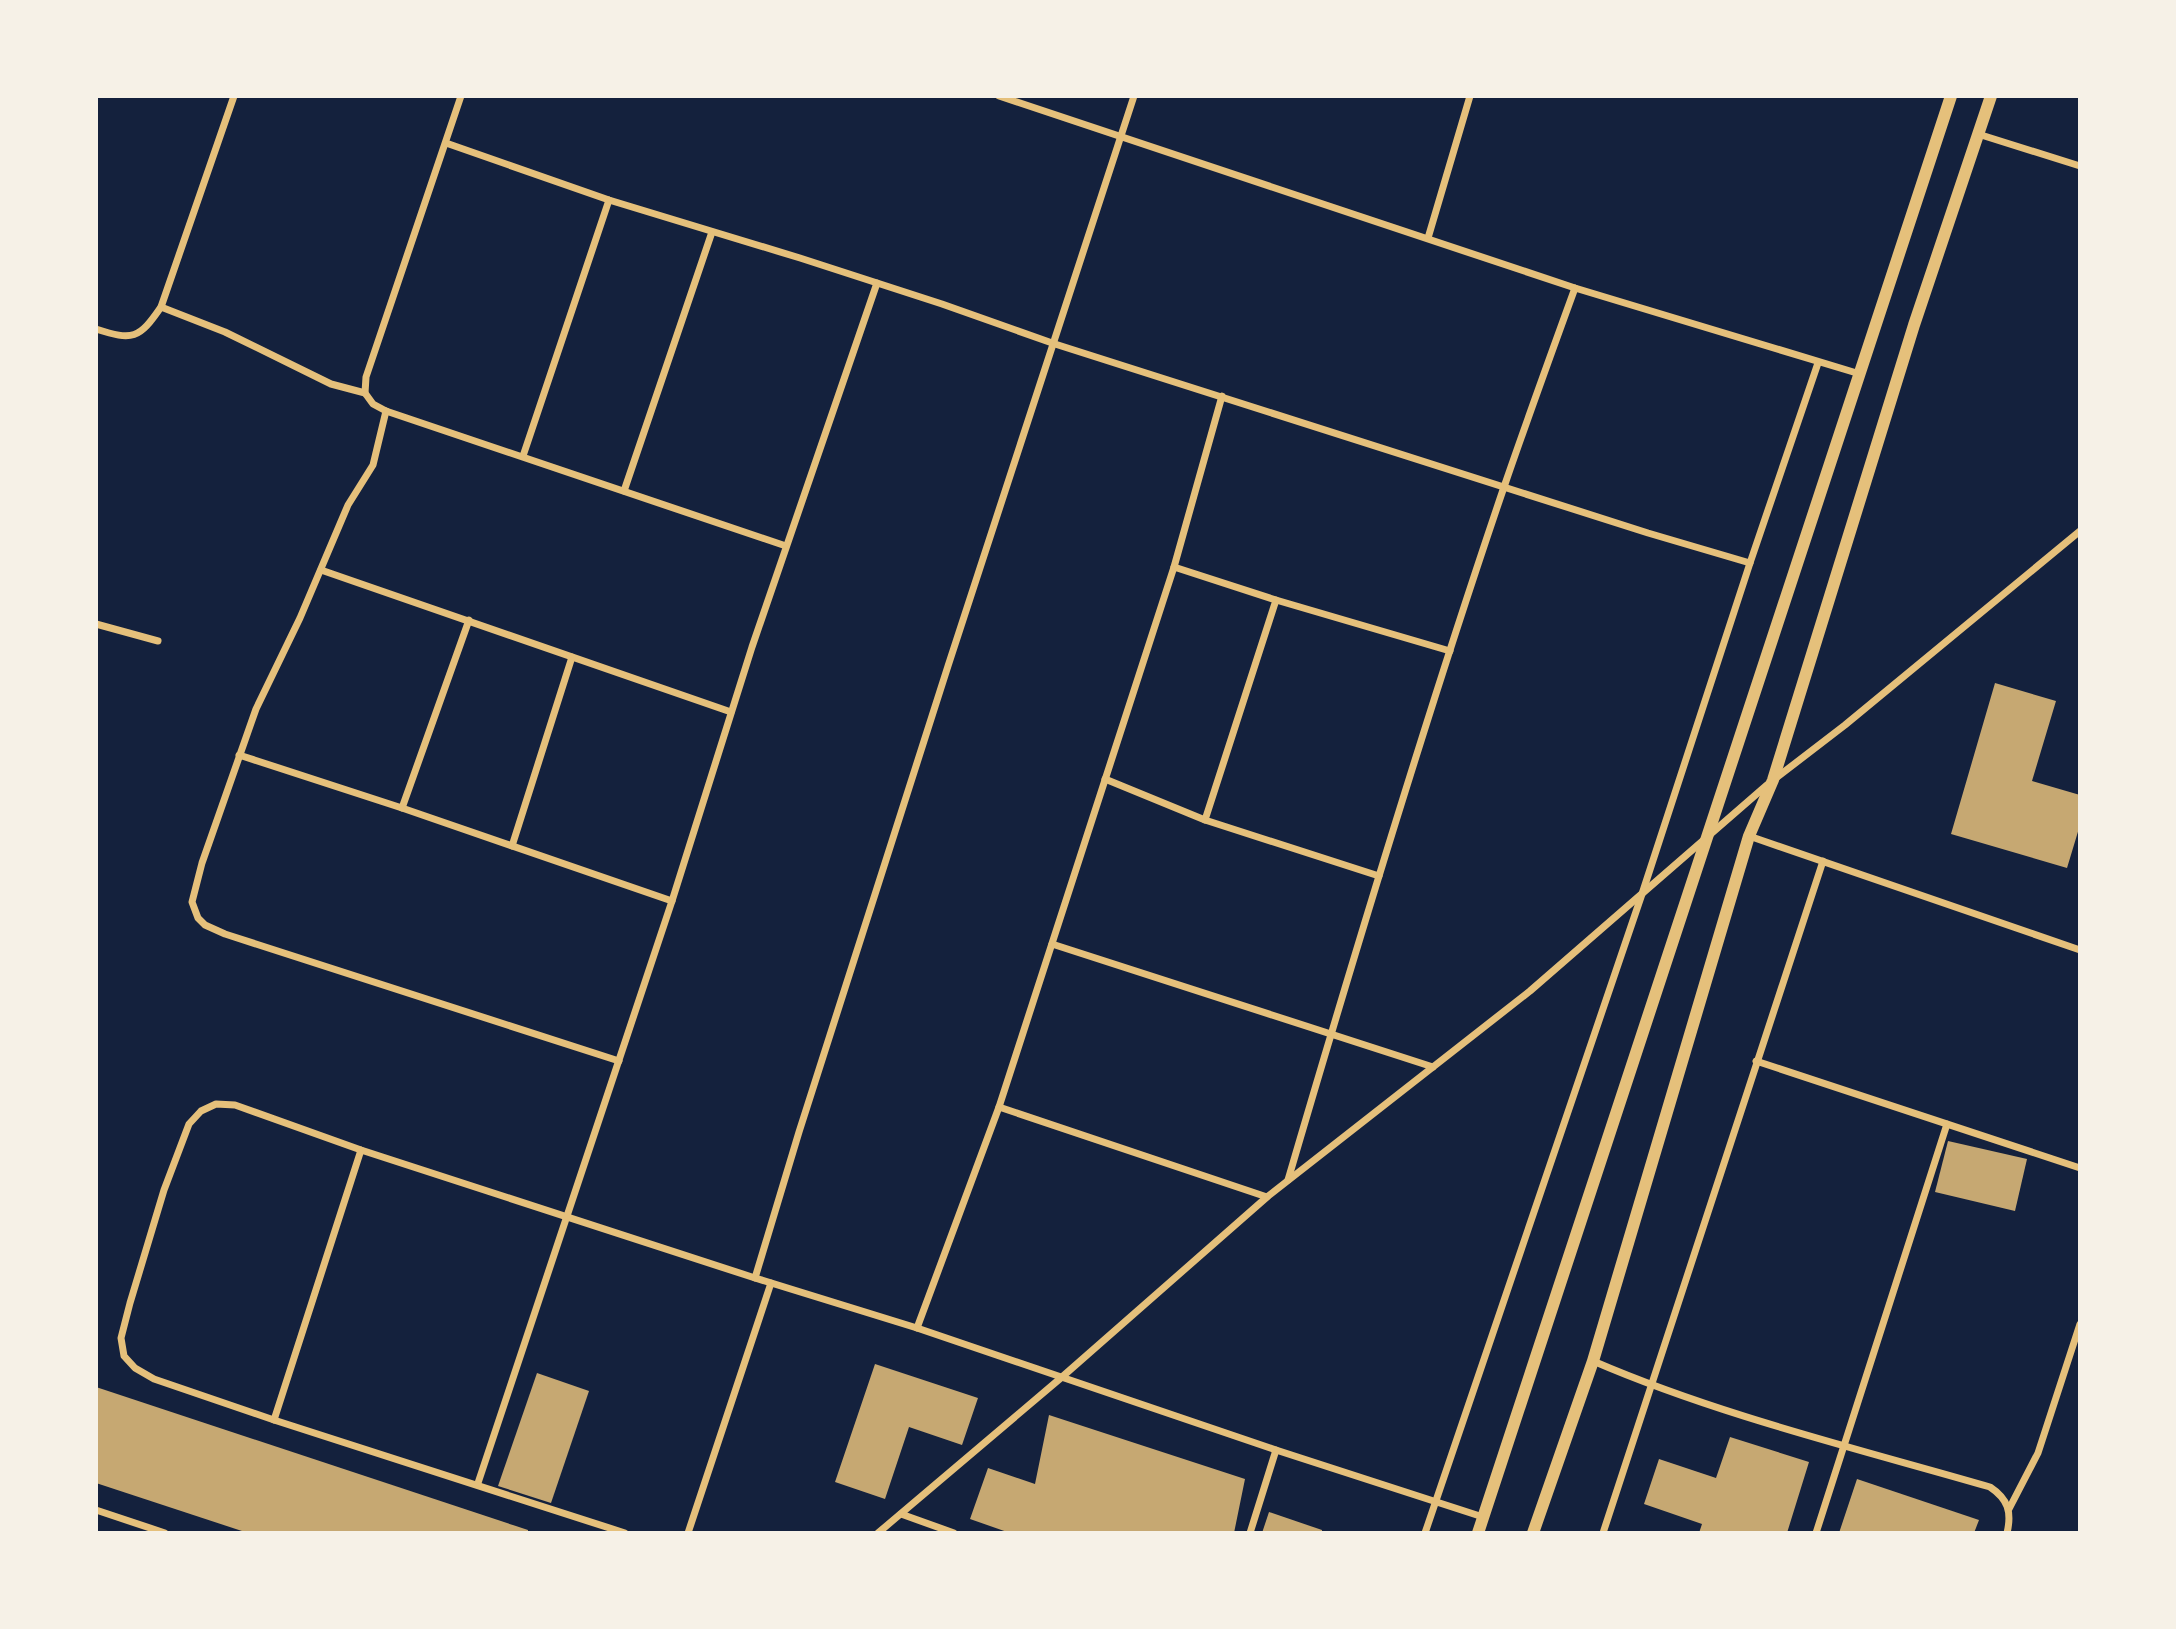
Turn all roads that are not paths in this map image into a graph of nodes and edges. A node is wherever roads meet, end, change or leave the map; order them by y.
1 (234, 96) edge
2 (461, 96) edge
3 (999, 96) edge
4 (1134, 96) edge
5 (1471, 96) edge
6 (1951, 96) edge
7 (1991, 96) edge
8 (1978, 134) junction
9 (1121, 135) junction
10 (446, 143) junction
11 (2080, 166) edge
12 (608, 200) junction
13 (712, 232) junction
14 (1428, 238) junction
15 (877, 283) junction
16 (1575, 288) junction
17 (161, 307) junction
18 (96, 329) edge
19 (1055, 344) junction
20 (1818, 363) junction
21 (1861, 374) junction
22 (365, 393) junction
23 (1222, 396) junction
24 (387, 411) junction
25 (523, 456) junction
26 (1504, 486) junction
27 (624, 491) junction
28 (2080, 531) edge
29 (786, 546) junction
30 (1750, 563) junction
31 (1174, 567) junction
32 (321, 570) junction
33 (1276, 600) junction
34 (469, 621) junction
35 (96, 624) edge
36 (158, 641) dead end
37 (1450, 651) junction
38 (572, 657) junction
39 (731, 712) junction
40 (239, 755) junction
41 (1105, 779) junction
42 (1773, 780) junction
43 (402, 808) junction
44 (1205, 820) junction
45 (1749, 836) junction
46 (1709, 837) junction
47 (512, 846) junction
48 (1823, 861) junction
49 (1378, 876) junction
50 (1642, 894) junction
51 (672, 901) junction
52 (1052, 944) junction
53 (2080, 950) edge
54 (1331, 1034) junction
55 (620, 1060) junction
56 (1756, 1061) junction
57 (1433, 1067) junction
58 (999, 1107) junction
59 (1947, 1124) junction
60 (361, 1150) junction
61 (2080, 1168) edge
62 (1288, 1181) junction
63 (1267, 1197) junction
64 (568, 1218) junction
65 (755, 1278) junction
66 (771, 1283) junction
67 (2080, 1324) edge
68 (917, 1328) junction
69 (1593, 1361) junction
70 (1062, 1377) junction
71 (1651, 1385) junction
72 (274, 1420) junction
73 (1845, 1444) junction
74 (1276, 1450) junction
75 (478, 1483) junction
76 (1436, 1500) junction
77 (2009, 1508) junction
78 (96, 1510) edge
79 (901, 1514) junction
80 (1483, 1517) junction
81 (165, 1533) edge
82 (625, 1533) edge
83 (688, 1533) edge
84 (878, 1533) edge
85 (954, 1533) edge
86 (1250, 1533) edge
87 (1425, 1533) edge
88 (1478, 1533) edge
89 (1533, 1533) edge
90 (1603, 1533) edge
91 (1816, 1533) edge
92 (2007, 1533) edge

1 - 17 street
2 - 10 street
3 - 9 street
4 - 9 street
5 - 14 street
6 - 21 street
7 - 8 street
8 - 11 street
8 - 42 street
9 - 14 street
9 - 19 street
10 - 12 street
10 - 22 street
12 - 13 street
12 - 25 street
13 - 15 street
13 - 27 street
14 - 16 street
15 - 19 street
15 - 29 street
16 - 20 street
16 - 26 street
17 - 18 street
17 - 22 street
19 - 23 street
19 - 65 street
20 - 21 street
20 - 30 street
21 - 46 street
22 - 24 street
23 - 26 street
23 - 31 street
24 - 25 street
24 - 32 street
25 - 27 street
26 - 30 street
26 - 37 street
27 - 29 street
28 - 42 street
29 - 39 street
30 - 50 street
31 - 33 street
31 - 41 street
32 - 34 street
32 - 40 street
33 - 37 street
33 - 44 street
34 - 38 street
34 - 43 street
35 - 36 street
37 - 49 street
38 - 39 street
38 - 47 street
39 - 51 street
40 - 43 street
40 - 55 street
41 - 44 street
41 - 52 street
42 - 45 street
42 - 46 street
43 - 47 street
44 - 49 street
45 - 48 street
45 - 69 street
46 - 50 street
46 - 80 street
47 - 51 street
48 - 53 street
48 - 56 street
49 - 54 street
50 - 57 street
50 - 76 street
51 - 55 street
52 - 54 street
52 - 58 street
54 - 57 street
54 - 62 street
55 - 64 street
56 - 59 street
56 - 71 street
57 - 62 street
58 - 63 street
58 - 68 street
59 - 61 street
59 - 73 street
60 - 64 street
60 - 72 street
60 - 72 street
62 - 63 street
63 - 70 street
64 - 65 street
64 - 75 street
65 - 66 street
66 - 68 street
66 - 83 street
67 - 77 street
68 - 70 street
69 - 71 street
69 - 89 street
70 - 74 street
70 - 79 street
71 - 73 street
71 - 90 street
72 - 75 street
73 - 77 street
73 - 91 street
74 - 76 street
74 - 86 street
75 - 82 street
76 - 80 street
76 - 87 street
77 - 92 street
78 - 81 street
79 - 84 street
79 - 85 street
80 - 88 street

